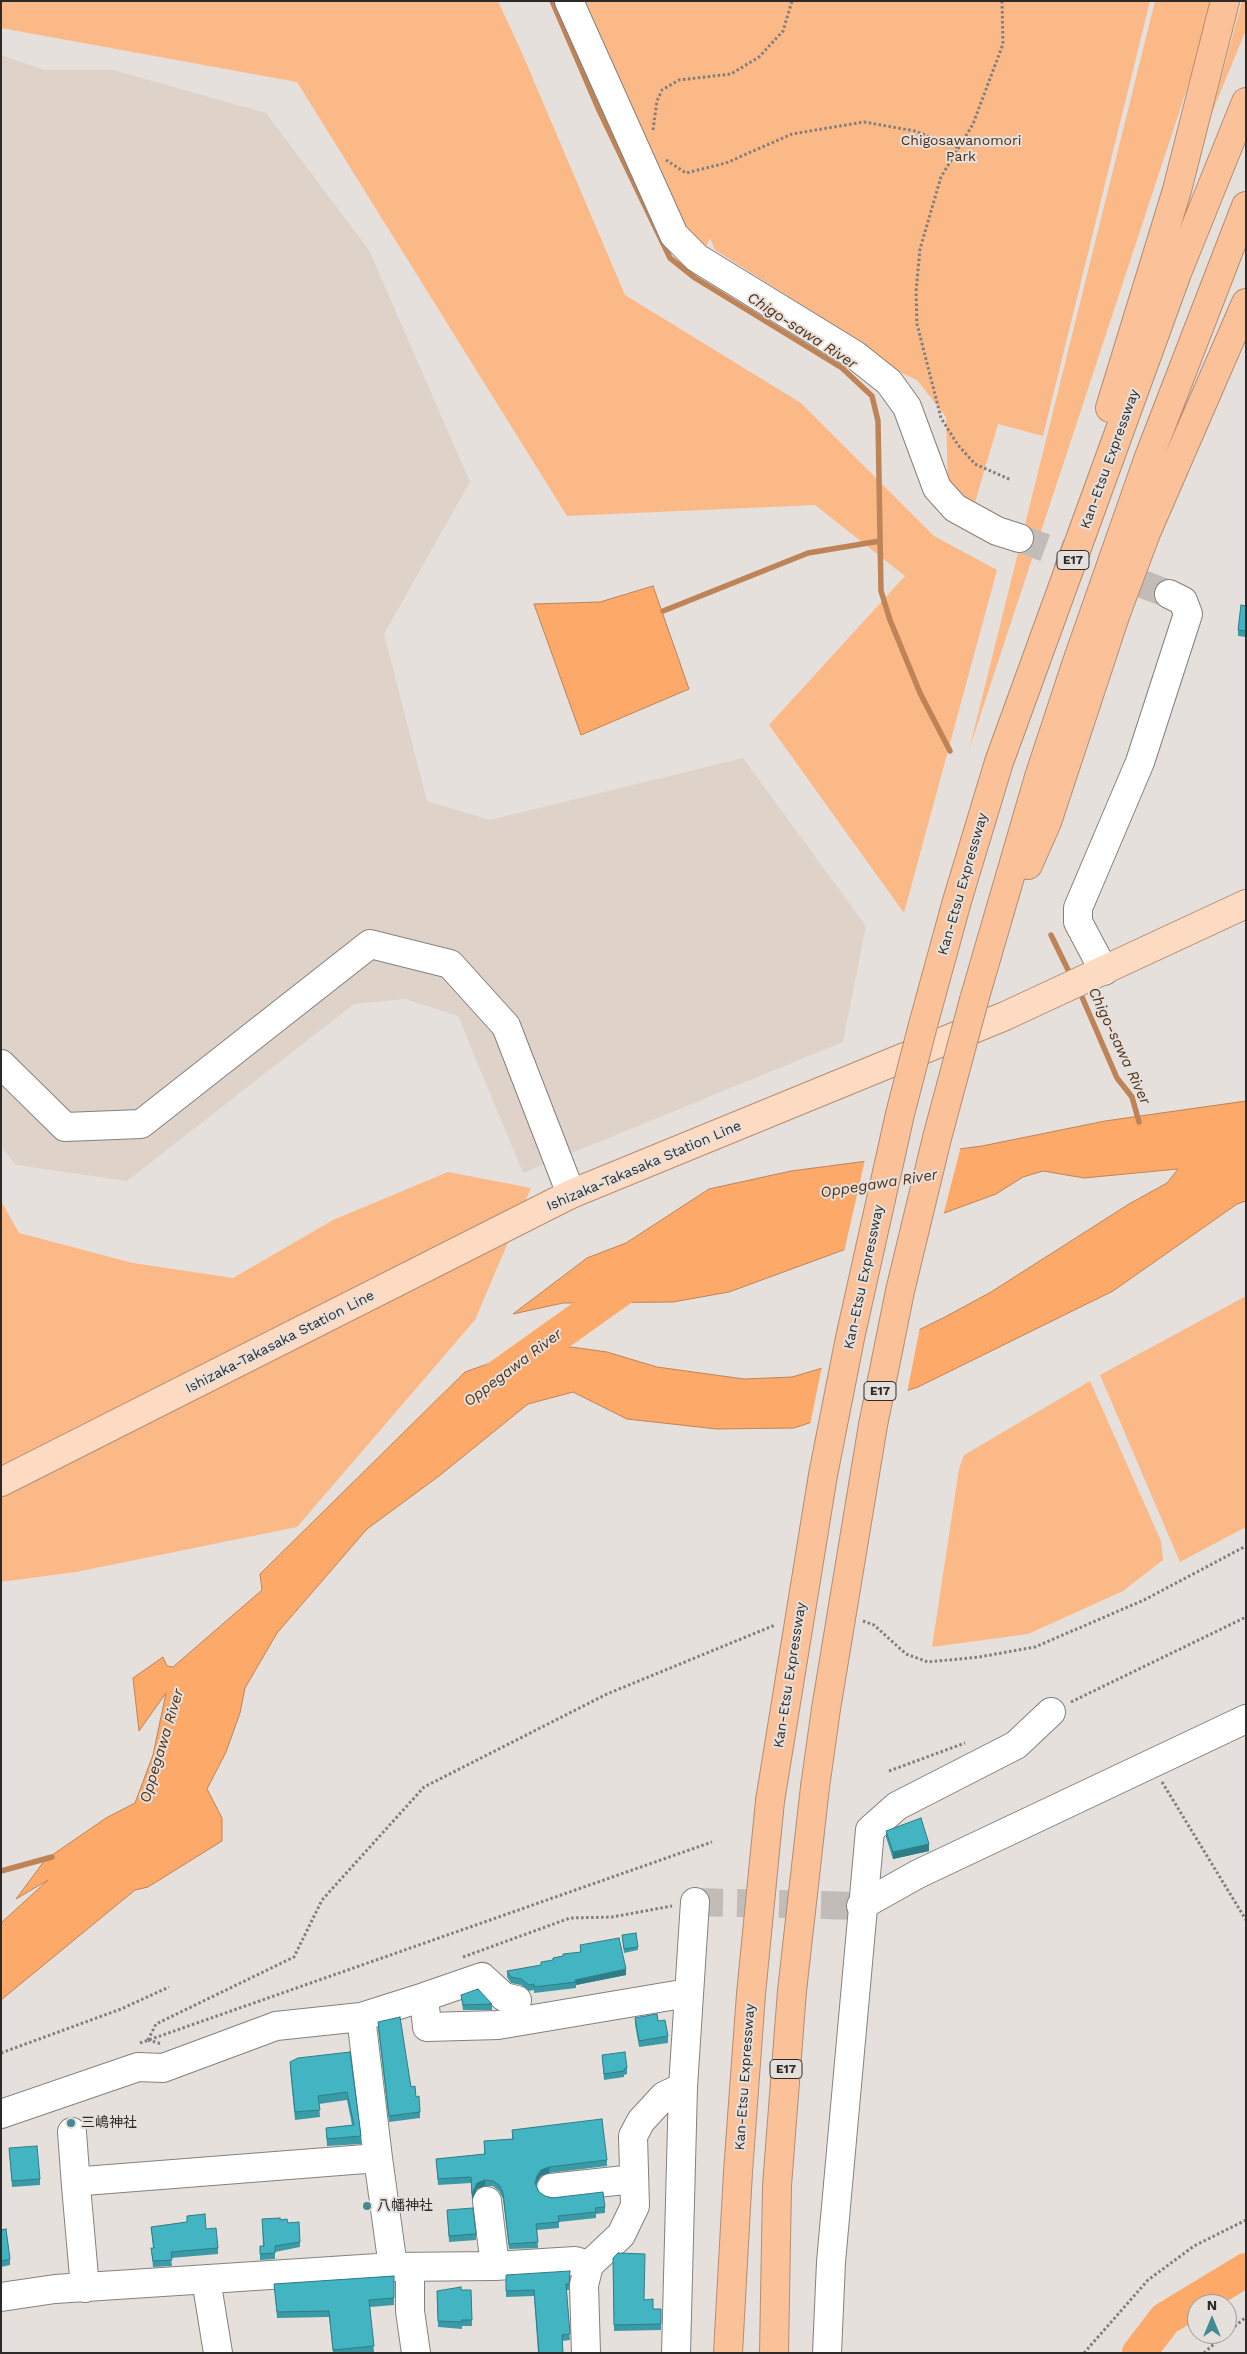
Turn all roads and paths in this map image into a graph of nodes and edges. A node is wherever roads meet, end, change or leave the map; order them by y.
1 (569, 1) edge
2 (792, 1) edge
3 (1002, 1) edge
4 (1226, 1) edge
5 (1246, 102) edge
6 (655, 135) dead end
7 (959, 148) junction
8 (664, 160) dead end
9 (1246, 206) edge
10 (1246, 303) edge
11 (1010, 480) dead end
12 (1019, 538) tunnel mouth
13 (1169, 594) tunnel mouth
14 (999, 762) junction
15 (1246, 904) edge
16 (986, 956) junction
17 (1097, 974) junction
18 (1, 1064) edge
19 (570, 1194) junction
20 (1, 1482) edge
21 (1246, 1546) edge
22 (856, 1619) dead end
23 (777, 1624) dead end
24 (1051, 1712) dead end
25 (1246, 1719) edge
26 (1152, 1765) junction
27 (712, 1842) dead end
28 (695, 1902) dead end
29 (861, 1906) junction
30 (1246, 1920) edge
31 (169, 1987) dead end
32 (688, 1993) junction
33 (424, 1998) junction
34 (517, 2000) dead end
35 (361, 2017) junction
36 (1, 2053) edge
37 (683, 2087) junction
38 (1, 2114) edge
39 (72, 2132) dead end
40 (378, 2158) junction
41 (634, 2180) junction
42 (76, 2186) junction
43 (551, 2188) dead end
44 (487, 2201) dead end
45 (1246, 2220) edge
46 (589, 2265) junction
47 (495, 2266) junction
48 (401, 2267) junction
49 (206, 2279) junction
50 (85, 2288) junction
51 (1, 2297) edge
52 (1214, 2344) edge
53 (218, 2353) edge
54 (416, 2353) edge
55 (586, 2353) edge
56 (676, 2353) edge
57 (728, 2353) edge
58 (774, 2353) edge
59 (827, 2353) edge
60 (1084, 2353) edge
61 (1204, 2353) edge

1 - 12 street
2 - 6 path
3 - 7 path
4 - 14 highway
5 - 14 highway, Kan-Etsu Expressway / E17
7 - 8 path
7 - 11 path
9 - 16 highway, E17
10 - 16 highway
13 - 17 street
14 - 57 highway, Kan-Etsu Expressway / E17, bridge
15 - 17 main road, Ishizaka-Takasaka Station Line
16 - 58 highway, E17, bridge
17 - 19 main road, Ishizaka-Takasaka Station Line
18 - 19 street
19 - 20 main road, Ishizaka-Takasaka Station Line
21 - 22 path
23 - 27 path
24 - 29 street
25 - 26 street
26 - 29 street
26 - 30 path
28 - 32 street
29 - 59 street
31 - 36 path
32 - 33 street
32 - 37 street
33 - 34 street
33 - 35 street
35 - 38 street
35 - 40 street
37 - 41 street
37 - 56 street
39 - 42 street
40 - 42 street
40 - 48 street
41 - 43 street
41 - 46 street
42 - 50 street
44 - 47 street
45 - 60 path
46 - 47 street
46 - 55 street
47 - 48 street
48 - 49 street
48 - 54 street
49 - 50 street
49 - 53 street
50 - 51 street
52 - 61 path

